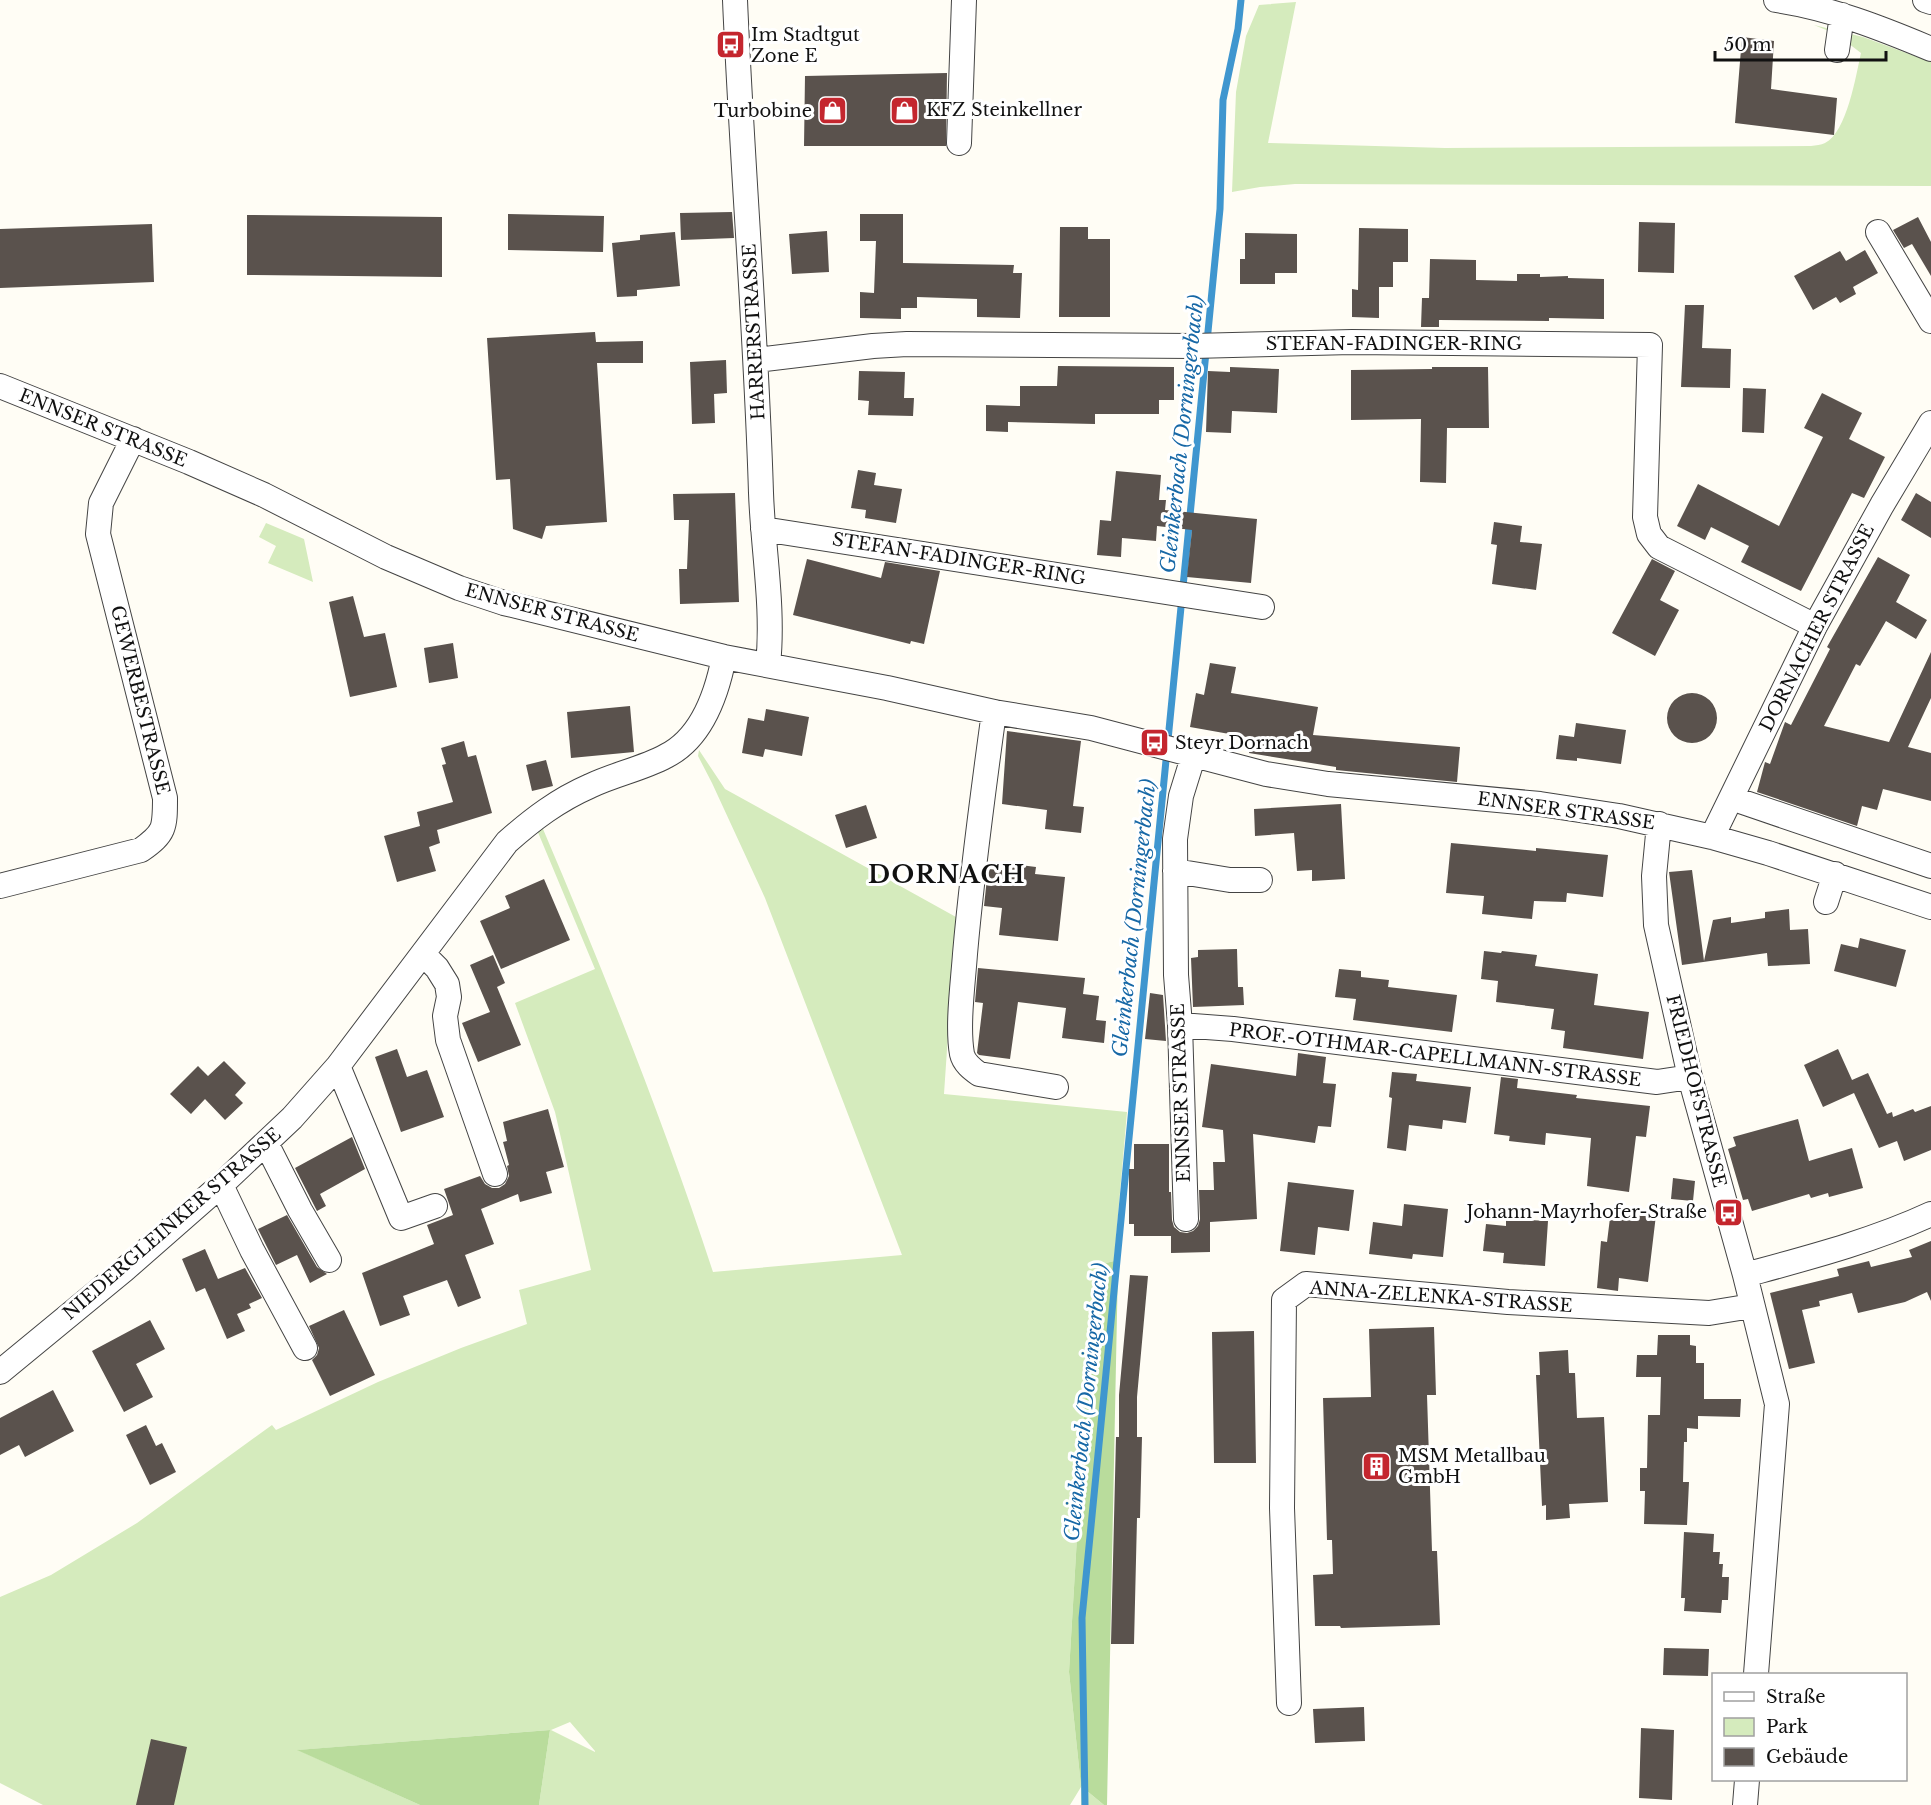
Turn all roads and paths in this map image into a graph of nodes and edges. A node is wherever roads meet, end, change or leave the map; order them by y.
1 (735, 0) edge
2 (964, 0) edge
3 (1776, 0) edge
4 (1925, 0) edge
5 (1931, 2) edge
6 (1819, 4) edge
7 (1842, 15) junction
8 (1931, 49) edge
9 (1837, 50) dead end
10 (959, 143) dead end
11 (1878, 232) dead end
12 (1931, 321) edge
13 (757, 360) junction
14 (0, 386) edge
15 (1931, 423) edge
16 (133, 439) junction
17 (763, 529) junction
18 (1262, 607) dead end
19 (1815, 626) junction
20 (724, 657) junction
21 (768, 665) junction
22 (994, 712) junction
23 (1186, 752) junction
24 (1731, 798) junction
25 (1659, 824) junction
26 (1712, 837) junction
27 (1931, 866) edge
28 (1175, 871) junction
29 (1835, 874) junction
30 (1260, 880) dead end
31 (0, 886) edge
32 (1826, 902) dead end
33 (1931, 907) edge
34 (423, 954) junction
35 (1180, 1025) junction
36 (338, 1066) junction
37 (1690, 1077) junction
38 (1056, 1087) dead end
39 (266, 1143) junction
40 (495, 1174) dead end
41 (221, 1185) junction
42 (435, 1206) dead end
43 (1931, 1214) edge
44 (1186, 1219) dead end
45 (329, 1260) dead end
46 (1745, 1275) junction
47 (1752, 1306) junction
48 (305, 1348) dead end
49 (0, 1372) edge
50 (1756, 1673) edge
51 (1289, 1703) dead end
52 (1747, 1781) edge
53 (1745, 1805) edge

1 - 13 street, HARRERSTRASSE
2 - 10 street
3 - 6 street
4 - 5 street
6 - 7 street
7 - 8 street
7 - 9 street
11 - 12 street
13 - 17 street, HARRERSTRASSE
13 - 19 street, STEFAN-FADINGER-RING
14 - 16 street, ENNSER STRASSE
15 - 19 street, DORNACHER STRASSE
16 - 20 street, ENNSER STRASSE
16 - 31 street, GEWERBESTRASSE
17 - 18 street, STEFAN-FADINGER-RING
17 - 21 street, HARRERSTRASSE
19 - 24 street, DORNACHER STRASSE
20 - 21 street, ENNSER STRASSE
20 - 34 street, NIEDERGLEINKER STRASSE
21 - 22 street, ENNSER STRASSE
22 - 23 street, ENNSER STRASSE
22 - 38 street
23 - 25 street, ENNSER STRASSE
23 - 28 street, ENNSER STRASSE
24 - 26 street, DORNACHER STRASSE
24 - 27 street
25 - 26 street, ENNSER STRASSE
25 - 37 street, FRIEDHOFSTRASSE
26 - 29 street, ENNSER STRASSE
28 - 30 street
28 - 35 street, ENNSER STRASSE
29 - 32 street
29 - 33 street, ENNSER STRASSE
34 - 36 street, NIEDERGLEINKER STRASSE
34 - 40 street
35 - 37 street, PROF.-OTHMAR-CAPELLMANN-STRASSE
35 - 44 street, ENNSER STRASSE
36 - 39 street, NIEDERGLEINKER STRASSE
36 - 42 street
37 - 46 street, FRIEDHOFSTRASSE
39 - 41 street, NIEDERGLEINKER STRASSE
39 - 45 street
41 - 48 street
41 - 49 street, NIEDERGLEINKER STRASSE
43 - 46 street
46 - 47 street, FRIEDHOFSTRASSE
47 - 50 street, FRIEDHOFSTRASSE
47 - 51 street, ANNA-ZELENKA-STRASSE
52 - 53 street

